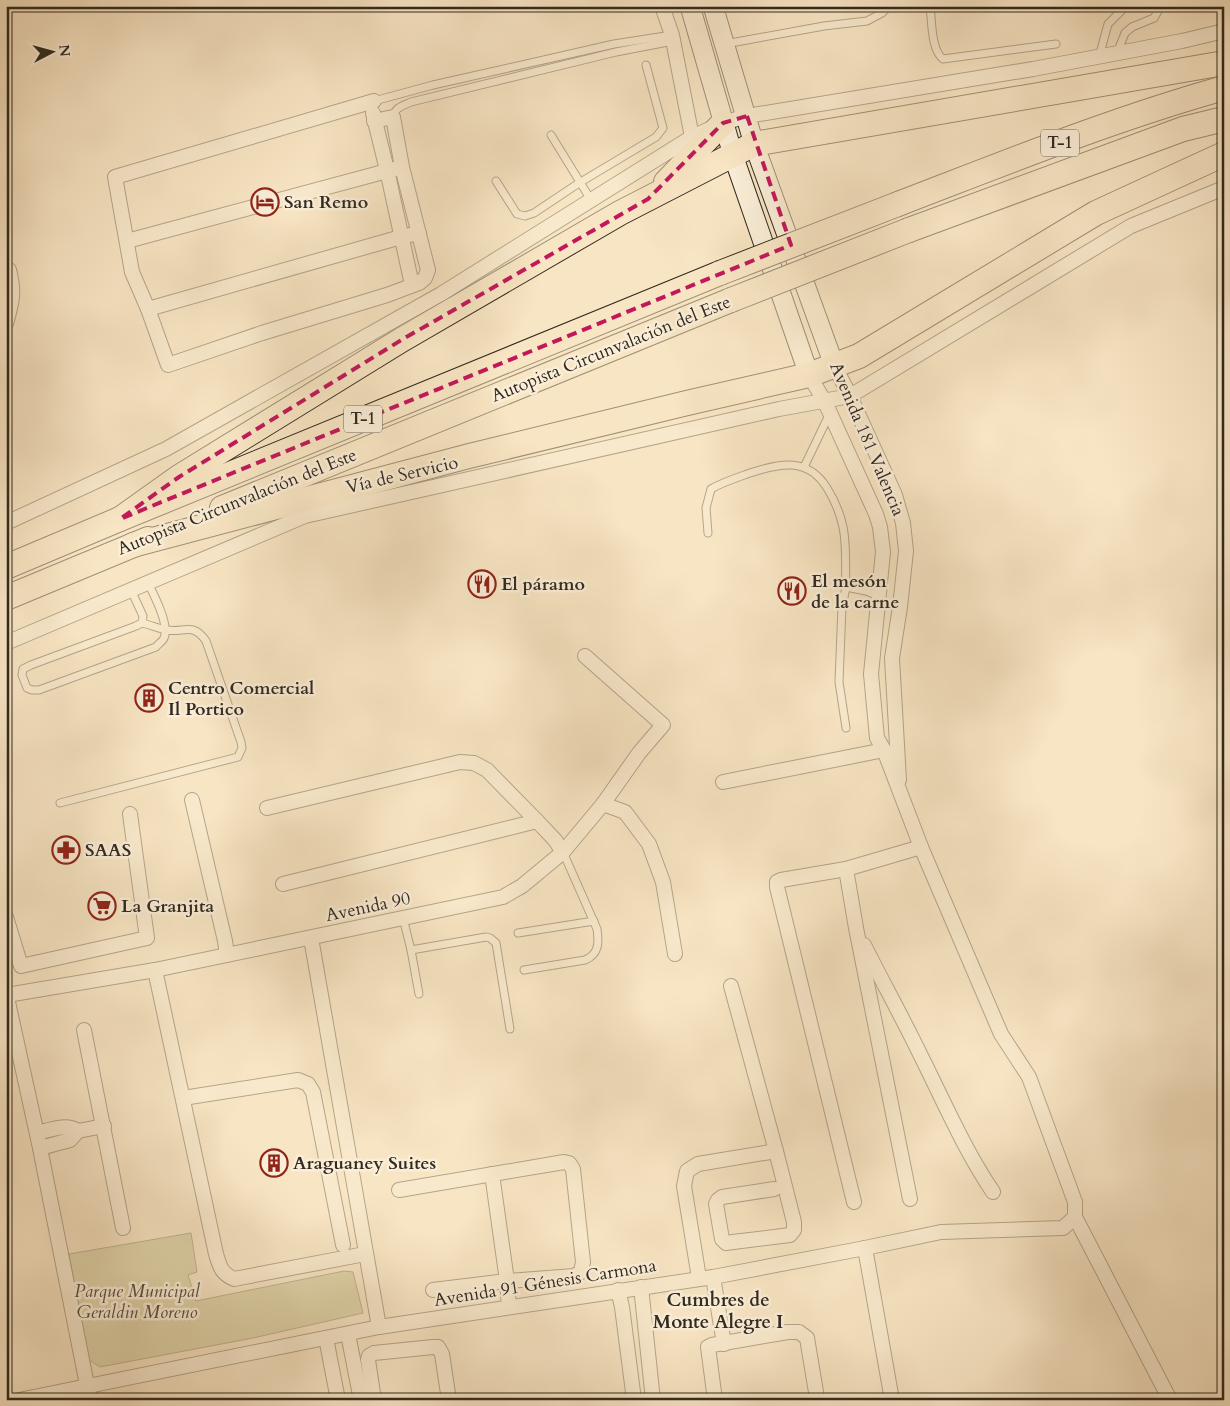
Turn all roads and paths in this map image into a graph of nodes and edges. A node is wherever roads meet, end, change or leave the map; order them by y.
1 (662, 6) edge
2 (690, 6) edge
3 (713, 6) edge
4 (889, 6) edge
5 (930, 6) edge
6 (1126, 6) edge
7 (1161, 6) edge
8 (1224, 31) edge
9 (672, 38) junction
10 (725, 44) junction
11 (1056, 44) dead end
12 (1117, 53) junction
13 (1099, 56) junction
14 (1224, 63) edge
15 (646, 65) dead end
16 (1224, 88) edge
17 (374, 101) junction
18 (747, 116) junction
19 (393, 118) junction
20 (1224, 119) edge
21 (374, 121) junction
22 (723, 123) junction
23 (551, 135) dead end
24 (692, 137) junction
25 (754, 144) junction
26 (1224, 154) edge
27 (732, 156) junction
28 (402, 167) junction
29 (387, 170) junction
30 (496, 181) dead end
31 (579, 183) junction
32 (1224, 188) edge
33 (648, 199) junction
34 (590, 200) junction
35 (418, 233) junction
36 (401, 237) junction
37 (127, 241) junction
38 (6, 269) edge
39 (412, 285) junction
40 (148, 310) junction
41 (6, 324) edge
42 (834, 365) junction
43 (809, 375) junction
44 (850, 396) junction
45 (828, 407) junction
46 (804, 467) junction
47 (120, 519) junction
48 (6, 523) edge
49 (903, 523) junction
50 (880, 527) junction
51 (708, 533) dead end
52 (133, 545) junction
53 (6, 567) edge
54 (148, 583) junction
55 (846, 588) junction
56 (131, 590) junction
57 (879, 596) junction
58 (6, 598) edge
59 (142, 623) junction
60 (166, 630) junction
61 (6, 643) edge
62 (584, 656) dead end
63 (846, 728) dead end
64 (884, 750) junction
65 (723, 782) dead end
66 (899, 788) junction
67 (192, 800) dead end
68 (60, 803) dead end
69 (603, 804) junction
70 (267, 808) dead end
71 (130, 814) dead end
72 (538, 820) junction
73 (921, 847) junction
74 (563, 852) junction
75 (846, 869) junction
76 (283, 884) dead end
77 (6, 917) edge
78 (403, 918) junction
79 (594, 920) junction
80 (856, 928) junction
81 (518, 933) dead end
82 (311, 938) junction
83 (411, 950) junction
84 (675, 954) dead end
85 (12, 955) edge
86 (227, 955) junction
87 (155, 970) junction
88 (524, 970) dead end
89 (731, 986) dead end
90 (7, 994) edge
91 (419, 994) dead end
92 (510, 1029) dead end
93 (84, 1030) dead end
94 (182, 1098) junction
95 (104, 1126) junction
96 (37, 1132) junction
97 (78, 1132) junction
98 (40, 1148) junction
99 (776, 1151) dead end
100 (492, 1174) junction
101 (399, 1190) dead end
102 (774, 1190) dead end
103 (993, 1192) dead end
104 (910, 1199) dead end
105 (854, 1202) dead end
106 (1075, 1218) junction
107 (123, 1228) dead end
108 (343, 1245) dead end
109 (865, 1248) junction
110 (365, 1254) junction
111 (706, 1277) junction
112 (507, 1281) junction
113 (641, 1287) junction
114 (434, 1290) dead end
115 (618, 1290) junction
116 (510, 1307) junction
117 (379, 1327) junction
118 (348, 1334) junction
119 (326, 1338) junction
120 (724, 1344) junction
121 (89, 1393) edge
122 (817, 1398) dead end
123 (19, 1400) edge
124 (338, 1400) edge
125 (361, 1400) edge
126 (374, 1400) edge
127 (449, 1400) edge
128 (634, 1400) edge
129 (653, 1400) edge
130 (715, 1400) edge
131 (892, 1400) edge
132 (1170, 1400) edge

1 - 9 street
2 - 22 street, Avenida 181 Valencia
3 - 10 street, Avenida 181 Valencia
4 - 10 lane
5 - 11 lane
6 - 13 lane
7 - 12 lane
8 - 12 street
9 - 17 lane
9 - 19 lane
9 - 24 street
10 - 18 street, Avenida 181 Valencia
12 - 13 street
13 - 18 street
14 - 25 highway
15 - 31 lane
16 - 47 highway, Autopista Circunvalación del Este / T-1, bridge
17 - 21 street
17 - 37 street
18 - 22 street
18 - 25 street, Avenida 181 Valencia
19 - 21 street
19 - 28 street
20 - 52 highway, Autopista Circunvalación del Este / T-1, bridge
21 - 29 street
22 - 24 street
22 - 27 street, Avenida 181 Valencia
22 - 33 highway
23 - 31 lane
24 - 34 street
25 - 27 highway
25 - 42 street, Avenida 181 Valencia
26 - 42 highway
27 - 33 highway
27 - 43 street, Avenida 181 Valencia
28 - 29 street
28 - 35 street
29 - 36 street
29 - 37 street
30 - 31 lane
31 - 34 lane
32 - 44 street, Vía de Servicio
33 - 47 highway
34 - 48 street
35 - 36 street
35 - 39 street
36 - 39 street
36 - 40 street
37 - 40 street
38 - 41 street
39 - 40 street
42 - 43 highway
42 - 44 street, Avenida 181 Valencia
43 - 45 street, Avenida 181 Valencia
43 - 52 highway
44 - 45 street, Vía de Servicio
44 - 49 street, Avenida 181 Valencia
45 - 46 lane
45 - 50 street, Avenida 181 Valencia
45 - 54 street, Vía de Servicio
46 - 51 lane
46 - 55 lane
47 - 53 highway, Autopista Circunvalación del Este / T-1
49 - 50 street
49 - 66 street, Avenida 181 Valencia
50 - 57 street, Avenida 181 Valencia
52 - 58 highway, Autopista Circunvalación del Este / T-1
54 - 56 street, Vía de Servicio
54 - 60 lane
55 - 57 lane
55 - 63 lane
56 - 59 lane
56 - 61 street, Vía de Servicio
57 - 64 street, Avenida 181 Valencia
59 - 60 lane
59 - 60 lane
60 - 68 lane
62 - 69 street, Avenida 90
64 - 65 street
64 - 66 street, Avenida 181 Valencia
66 - 73 street
67 - 86 street
69 - 74 street, Avenida 90
69 - 84 street
70 - 72 street
71 - 85 street
72 - 74 street
72 - 76 street
73 - 75 street
73 - 106 street
74 - 78 street, Avenida 90
74 - 79 lane
75 - 80 street
75 - 105 street
77 - 85 street
78 - 82 street, Avenida 90
78 - 83 lane
79 - 81 lane
79 - 88 lane
80 - 103 street
80 - 104 street
82 - 86 street, Avenida 90
82 - 110 street
83 - 91 lane
83 - 92 lane
86 - 87 street, Avenida 90
87 - 90 street, Avenida 90
87 - 94 street
89 - 111 street
90 - 96 street
93 - 95 street
94 - 108 street
94 - 110 street
95 - 97 street
95 - 107 street
96 - 97 street
96 - 98 street
97 - 98 street
98 - 121 street
99 - 102 street
100 - 101 street
100 - 112 street
100 - 112 street
106 - 109 street, Avenida 91 Génesis Carmona
106 - 132 street
109 - 111 street, Avenida 91 Génesis Carmona
109 - 131 street
110 - 117 street
111 - 113 street, Avenida 91 Génesis Carmona
111 - 120 street
112 - 114 street
112 - 116 street
113 - 115 street, Avenida 91 Génesis Carmona
113 - 129 street
115 - 116 street, Avenida 91 Génesis Carmona
115 - 128 street
116 - 117 street, Avenida 91 Génesis Carmona
117 - 118 street, Avenida 91 Génesis Carmona
118 - 119 street, Avenida 91 Génesis Carmona
118 - 125 street
119 - 121 street, Avenida 91 Génesis Carmona
119 - 124 street
120 - 122 street
120 - 130 street
121 - 123 street, Avenida 91 Génesis Carmona
126 - 127 street

